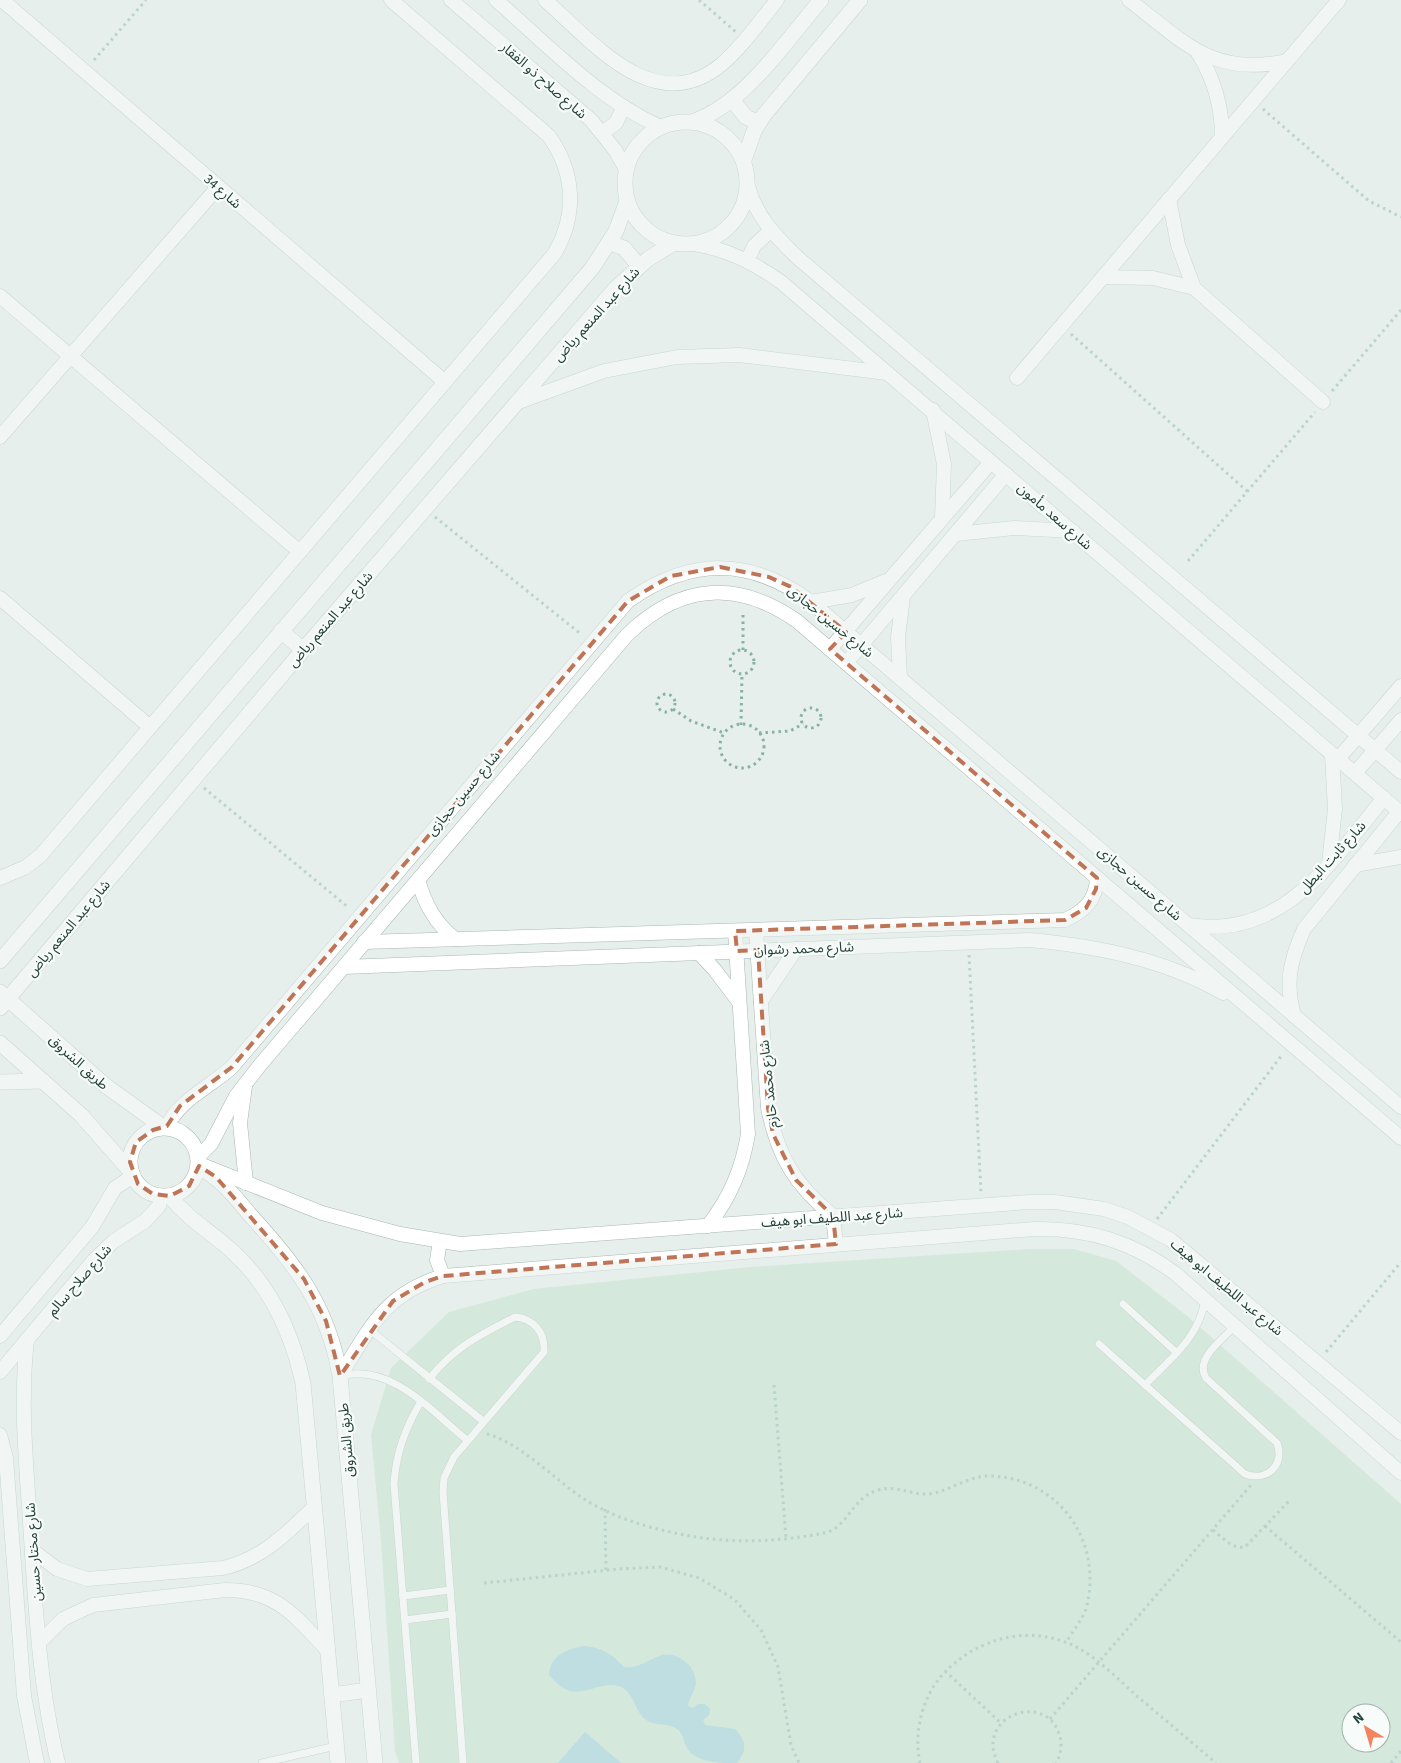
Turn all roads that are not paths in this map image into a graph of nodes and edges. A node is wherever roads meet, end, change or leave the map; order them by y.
1 (2, 0) edge
2 (391, 0) edge
3 (451, 0) edge
4 (496, 0) edge
5 (545, 0) edge
6 (777, 0) edge
7 (821, 0) edge
8 (860, 0) edge
9 (1129, 0) edge
10 (1339, 0) edge
11 (1198, 53) junction
12 (1287, 61) junction
13 (733, 101) junction
14 (623, 108) junction
15 (692, 122) junction
16 (759, 123) junction
17 (661, 127) junction
18 (602, 133) junction
19 (1222, 137) junction
20 (744, 160) junction
21 (626, 168) junction
22 (748, 186) junction
23 (218, 187) junction
24 (1170, 199) junction
25 (627, 201) junction
26 (771, 230) junction
27 (610, 243) junction
28 (674, 243) junction
29 (694, 244) junction
30 (747, 261) junction
31 (640, 266) junction
32 (1103, 277) junction
33 (1194, 288) junction
34 (0, 296) edge
35 (70, 356) junction
36 (887, 373) junction
37 (1016, 378) dead end
38 (445, 382) junction
39 (1324, 402) road end
40 (516, 403) junction
41 (933, 410) junction
42 (0, 437) edge
43 (991, 462) junction
44 (1006, 474) junction
45 (942, 519) junction
46 (1073, 532) junction
47 (956, 534) junction
48 (300, 552) junction
49 (891, 579) junction
50 (904, 596) junction
51 (0, 598) edge
52 (811, 602) junction
53 (281, 631) junction
54 (846, 632) junction
55 (862, 645) junction
56 (303, 650) junction
57 (830, 650) junction
58 (846, 663) junction
59 (900, 678) junction
60 (1401, 686) edge
61 (1401, 720) edge
62 (150, 728) junction
63 (1358, 736) junction
64 (1375, 750) junction
65 (1335, 757) junction
66 (1401, 772) edge
67 (1355, 773) junction
68 (1384, 798) junction
69 (1400, 812) edge
70 (1401, 857) edge
71 (1329, 864) junction
72 (1355, 865) junction
73 (0, 878) edge
74 (1097, 878) junction
75 (418, 880) junction
76 (1188, 925) junction
77 (756, 930) junction
78 (736, 931) junction
79 (342, 937) junction
80 (455, 940) junction
81 (361, 946) junction
82 (796, 949) junction
83 (758, 950) junction
84 (737, 951) junction
85 (699, 953) junction
86 (0, 960) edge
87 (344, 966) junction
88 (3, 1000) edge
89 (761, 1001) junction
90 (740, 1005) junction
91 (1251, 1010) junction
92 (1294, 1016) junction
93 (1306, 1026) junction
94 (0, 1043) edge
95 (1291, 1044) junction
96 (43, 1081) junction
97 (0, 1082) edge
98 (245, 1083) junction
99 (1401, 1107) edge
100 (165, 1127) junction
101 (1401, 1138) edge
102 (199, 1162) junction
103 (132, 1174) junction
104 (246, 1182) junction
105 (166, 1196) junction
106 (833, 1216) junction
107 (708, 1226) junction
108 (440, 1241) junction
109 (836, 1244) junction
110 (443, 1276) junction
111 (1206, 1300) junction
112 (1123, 1304) dead end
113 (1235, 1326) junction
114 (370, 1330) junction
115 (0, 1336) edge
116 (27, 1340) junction
117 (1099, 1344) dead end
118 (1177, 1353) junction
119 (0, 1372) edge
120 (340, 1376) junction
121 (429, 1379) junction
122 (1145, 1385) junction
123 (420, 1403) junction
124 (483, 1422) junction
125 (1401, 1433) edge
126 (467, 1440) junction
127 (1, 1441) edge
128 (1401, 1473) edge
129 (314, 1507) junction
130 (32, 1550) junction
131 (450, 1590) junction
132 (403, 1596) junction
133 (452, 1614) junction
134 (405, 1620) junction
135 (40, 1642) junction
136 (328, 1651) junction
137 (368, 1690) junction
138 (332, 1695) junction
139 (336, 1746) junction
140 (37, 1763) edge
141 (58, 1763) edge
142 (262, 1763) edge
143 (338, 1763) edge
144 (375, 1763) edge
145 (416, 1763) edge
146 (463, 1763) edge

1 - 23 street, شارع 34
2 - 38 street
3 - 18 street, شارع صلاح ذو الفقار
4 - 14 street, شارع صلاح ذو الفقار
5 - 6 street
7 - 13 street
8 - 16 street
9 - 11 street
10 - 12 street
11 - 12 street
11 - 19 street
12 - 19 street
13 - 15 street
13 - 16 street
14 - 17 street, شارع صلاح ذو الفقار
14 - 18 street
15 - 17 street
15 - 20 street
16 - 20 street
17 - 21 street
18 - 21 street, شارع صلاح ذو الفقار
19 - 24 street
20 - 22 street
21 - 25 street
22 - 26 street
22 - 29 street
23 - 35 street
23 - 38 street, شارع 34
24 - 32 street
24 - 33 street
25 - 27 street, شارع عبد المنعم رياض
25 - 28 street
26 - 30 street
26 - 63 street
27 - 31 street
27 - 53 street, شارع عبد المنعم رياض
28 - 29 street
28 - 31 street, شارع عبد المنعم رياض
29 - 30 street, شارع سعد مأمون
30 - 36 street, شارع سعد مأمون
31 - 40 street, شارع عبد المنعم رياض
32 - 33 street
32 - 37 street
33 - 39 street
34 - 35 street
35 - 42 street
35 - 48 street
36 - 40 street
36 - 41 street, شارع سعد مأمون
38 - 48 street
40 - 56 street, شارع عبد المنعم رياض
41 - 43 street, شارع سعد مأمون
41 - 45 street
43 - 44 street, شارع سعد مأمون
43 - 45 street
44 - 46 street, شارع سعد مأمون
44 - 47 street
45 - 49 street
46 - 47 street
46 - 65 street, شارع سعد مأمون
47 - 50 street
48 - 62 street
49 - 52 street
49 - 54 street
50 - 55 street
50 - 59 street
51 - 62 street
52 - 54 street, شارع حسين حجازى
52 - 79 street, شارع حسين حجازى
53 - 56 street
53 - 86 street, شارع عبد المنعم رياض
54 - 55 street, شارع حسين حجازى
54 - 57 street
55 - 58 street
55 - 59 street, شارع حسين حجازى
56 - 88 street, شارع عبد المنعم رياض
57 - 58 street, شارع حسين حجازى
57 - 75 street, شارع حسين حجازى
58 - 74 street, شارع حسين حجازى
59 - 76 street, شارع حسين حجازى
60 - 63 street
61 - 64 street
62 - 73 street
63 - 64 street
63 - 65 street
64 - 66 street
64 - 67 street
65 - 67 street, شارع سعد مأمون
65 - 71 street
67 - 68 street, شارع سعد مأمون
68 - 69 street, شارع سعد مأمون
68 - 71 street, شارع ثابت البطل
69 - 72 street, شارع ثابت البطل
70 - 72 street
71 - 76 street, شارع ثابت البطل
72 - 92 street, شارع ثابت البطل
74 - 77 street, شارع محمد رشوان
74 - 91 street, شارع حسين حجازى
75 - 80 street
75 - 81 street, شارع حسين حجازى
76 - 92 street, شارع حسين حجازى
77 - 78 street, شارع محمد رشوان
77 - 83 street, شارع محمد حازم
78 - 80 street, شارع محمد رشوان
78 - 84 street, شارع محمد حازم
79 - 81 street
79 - 100 street, شارع حسين حجازى
80 - 81 street, شارع محمد رشوان
81 - 87 street, شارع حسين حجازى
82 - 83 street, شارع محمد رشوان
82 - 89 street
82 - 91 street, شارع محمد رشوان
83 - 84 street, شارع محمد رشوان
83 - 89 street, شارع محمد حازم
84 - 85 street, شارع محمد رشوان
84 - 90 street, شارع محمد حازم
85 - 87 street, شارع محمد رشوان
85 - 90 street
87 - 98 street, شارع حسين حجازى
88 - 100 street, طريق الشروق
89 - 106 street, شارع محمد حازم
90 - 107 street, شارع محمد حازم
91 - 95 street, شارع حسين حجازى
92 - 93 street, شارع حسين حجازى
93 - 95 street
93 - 99 street, شارع حسين حجازى
94 - 96 street
95 - 101 street, شارع حسين حجازى
96 - 97 street
96 - 103 street
98 - 102 street, شارع حسين حجازى
98 - 104 street
100 - 102 street
100 - 103 street
102 - 104 street, شارع عبد اللطيف ابو هيف
102 - 105 street
102 - 120 street, طريق الشروق
103 - 105 street
103 - 115 street, شارع صلاح سالم
104 - 108 street, شارع عبد اللطيف ابو هيف
105 - 116 street, شارع صلاح سالم
105 - 129 street
106 - 107 street, شارع عبد اللطيف ابو هيف
106 - 109 street
106 - 125 street, شارع عبد اللطيف ابو هيف
107 - 108 street, شارع عبد اللطيف ابو هيف
108 - 110 street
109 - 110 street, شارع عبد اللطيف ابو هيف
109 - 111 street, شارع عبد اللطيف ابو هيف
110 - 114 street, شارع عبد اللطيف ابو هيف
111 - 113 street, شارع عبد اللطيف ابو هيف
111 - 118 lane
112 - 118 lane
113 - 122 lane
113 - 128 street, شارع عبد اللطيف ابو هيف
114 - 120 street, شارع عبد اللطيف ابو هيف
114 - 121 lane
116 - 119 street, شارع صلاح سالم
116 - 130 street, شارع مختار حسين
117 - 122 lane
118 - 122 lane
120 - 123 lane
120 - 137 street, طريق الشروق
121 - 124 lane
121 - 124 lane
123 - 126 lane
123 - 132 lane
124 - 126 lane
126 - 131 lane
127 - 140 street, شارع مختار حسين
129 - 130 street
129 - 136 street
130 - 135 street, شارع مختار حسين
131 - 132 lane
131 - 133 lane
132 - 134 lane
133 - 134 lane
133 - 146 lane
134 - 145 lane
135 - 136 street
135 - 141 street, شارع مختار حسين
136 - 138 street
137 - 138 street
137 - 144 street, طريق الشروق
138 - 139 street
139 - 142 lane
139 - 143 street

